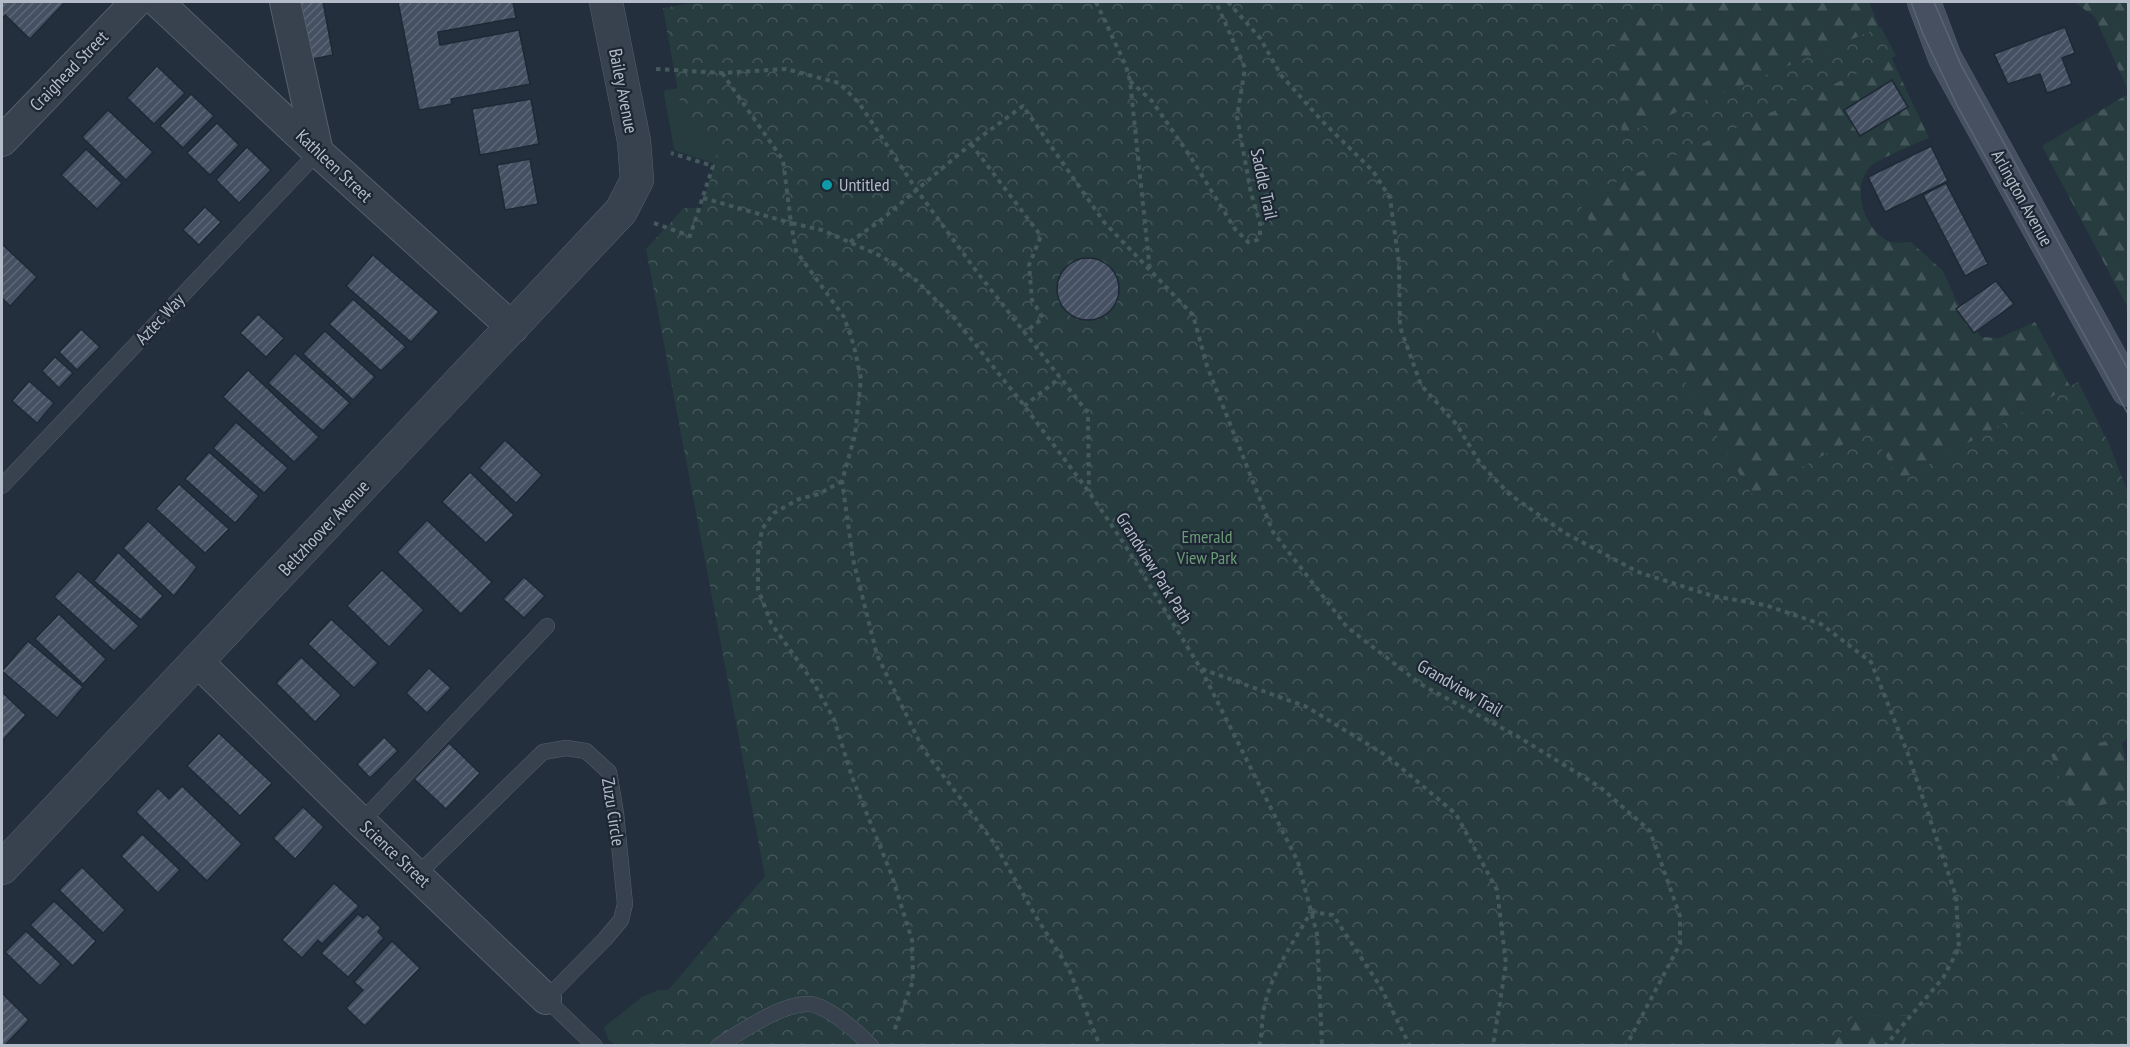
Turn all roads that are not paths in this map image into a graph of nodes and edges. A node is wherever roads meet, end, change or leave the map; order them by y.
1 (136, 2) edge
2 (158, 2) edge
3 (285, 2) edge
4 (606, 2) edge
5 (1924, 2) edge
6 (2, 141) edge
7 (318, 152) junction
8 (637, 180) joint
9 (513, 328) junction
10 (2128, 390) edge
11 (2, 486) edge
12 (547, 626) dead end
13 (197, 662) junction
14 (361, 822) junction
15 (2, 868) edge
16 (418, 874) junction
17 (546, 999) junction
18 (595, 1046) edge
19 (718, 1046) edge
20 (871, 1046) edge

1 - 6 street, Craighead Street
2 - 7 street, Kathleen Street
3 - 7 street
4 - 8 street, Bailey Avenue
5 - 10 main road, Arlington Avenue
7 - 9 street, Kathleen Street
7 - 11 lane, Aztec Way
8 - 9 street, Beltzhoover Avenue
9 - 13 street, Beltzhoover Avenue
12 - 14 lane
13 - 14 street, Science Street
13 - 15 street, Beltzhoover Avenue
14 - 16 street, Science Street
16 - 17 street, Science Street
16 - 17 lane, Zuzu Circle
17 - 18 lane, Science Street
19 - 20 lane

